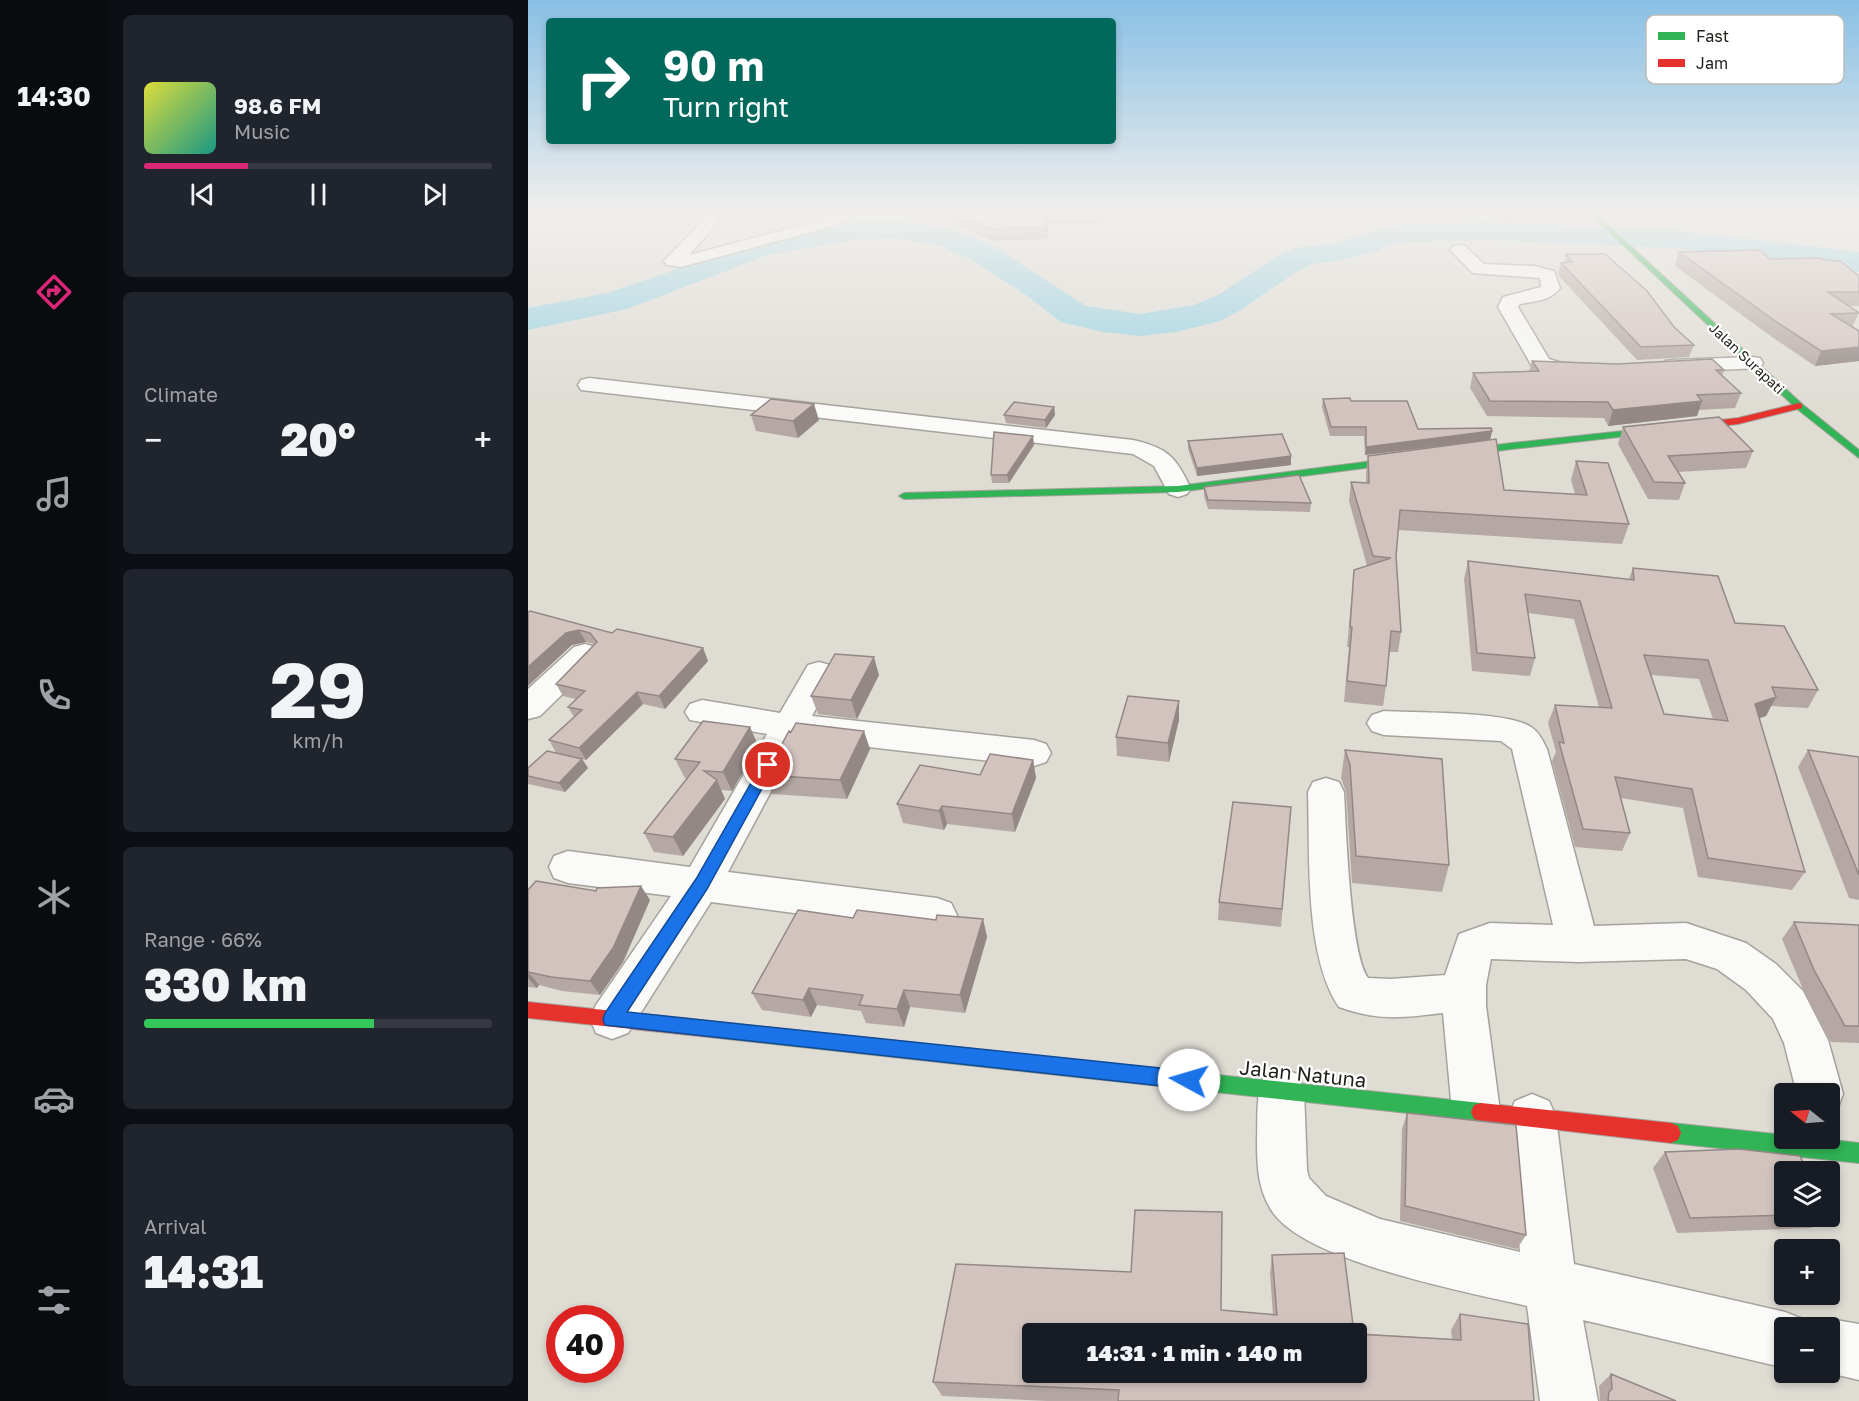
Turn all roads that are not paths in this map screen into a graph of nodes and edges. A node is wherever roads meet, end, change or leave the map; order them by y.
1 (1549, 277) edge
2 (1661, 277) edge
3 (1752, 363) junction
4 (1653, 366) edge
5 (1608, 368) edge
6 (589, 386) dead end
7 (1799, 406) junction
8 (1859, 456) edge
9 (1178, 489) junction
10 (904, 496) dead end
11 (585, 654) edge
12 (819, 673) dead end
13 (528, 708) edge
14 (702, 712) dead end
15 (1384, 723) dead end
16 (790, 726) junction
17 (1034, 753) dead end
18 (1326, 792) dead end
19 (568, 867) dead end
20 (702, 884) junction
21 (937, 915) edge
22 (1578, 944) junction
23 (1463, 992) junction
24 (528, 1010) edge
25 (612, 1019) junction
26 (1817, 1083) edge
27 (1281, 1090) junction
28 (1476, 1111) junction
29 (1532, 1116) junction
30 (1841, 1145) edge
31 (1550, 1284) junction
32 (1774, 1338) edge
33 (1840, 1349) edge
34 (1859, 1352) edge
35 (1569, 1401) edge

1 - 5 street
2 - 3 main road, Jalan Surapati
3 - 4 street
3 - 7 main road, Jalan Surapati
6 - 9 street
7 - 8 main road, Jalan Surapati
7 - 9 main road
9 - 10 main road
11 - 13 street
12 - 16 street
14 - 16 street
15 - 22 street
16 - 17 street
16 - 20 street
18 - 23 street
19 - 20 street
20 - 21 street
20 - 25 street
22 - 23 street
22 - 26 street
23 - 28 street
24 - 25 main road, Jalan Natuna
25 - 27 main road, Jalan Natuna
27 - 28 main road, Jalan Natuna
27 - 31 street
28 - 29 main road, Jalan Natuna
29 - 30 main road, Jalan Natuna
29 - 31 street
31 - 32 street
31 - 35 street
33 - 34 street

